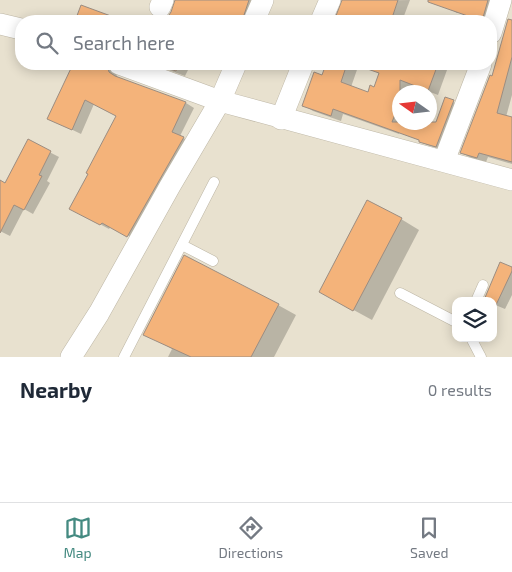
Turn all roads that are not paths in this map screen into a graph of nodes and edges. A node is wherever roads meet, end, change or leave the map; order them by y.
1 (263, 0) edge
2 (330, 0) edge
3 (501, 0) edge
4 (257, 15) edge
5 (324, 15) edge
6 (496, 15) edge
7 (0, 24) edge
8 (15, 28) edge
9 (135, 70) edge
10 (233, 70) edge
11 (301, 70) edge
12 (479, 70) edge
13 (220, 101) junction
14 (281, 119) junction
15 (444, 161) junction
16 (512, 180) edge
17 (214, 182) dead end
18 (182, 245) junction
19 (213, 261) dead end
20 (483, 285) dead end
21 (400, 293) dead end
22 (478, 297) edge
23 (452, 320) edge
24 (473, 342) edge
25 (72, 357) edge
26 (124, 357) edge
27 (481, 357) edge

1 - 4 street
2 - 5 street
3 - 6 street
7 - 8 street
9 - 13 street
10 - 13 street
11 - 14 street
12 - 15 street
13 - 14 street
13 - 25 street
14 - 15 street
15 - 16 street
17 - 18 lane
18 - 19 lane
18 - 26 lane
20 - 22 lane
21 - 23 lane
24 - 27 lane

